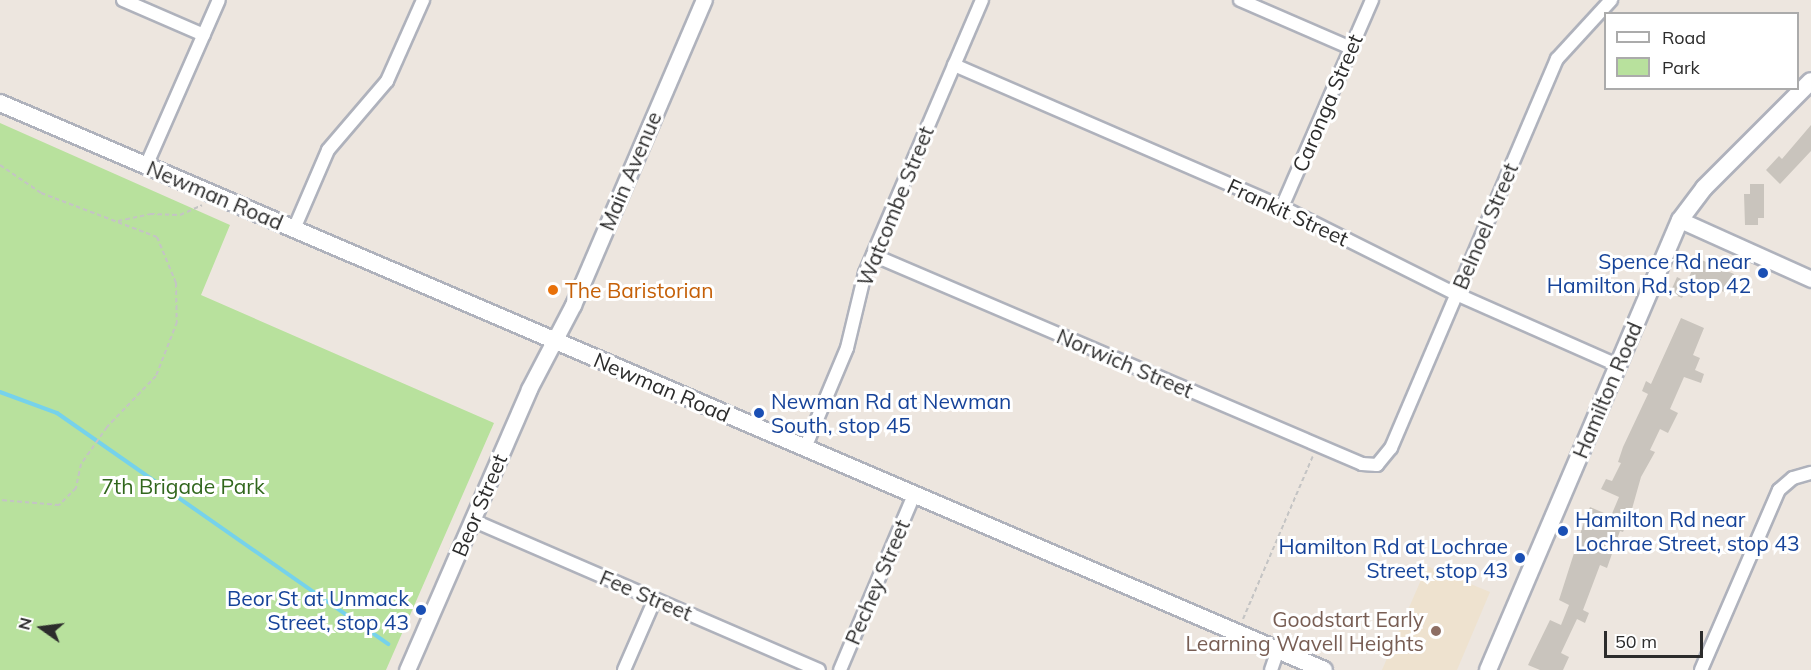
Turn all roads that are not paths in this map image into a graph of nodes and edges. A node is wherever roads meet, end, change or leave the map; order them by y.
1 (123, 0) edge
2 (219, 0) edge
3 (423, 0) edge
4 (704, 0) edge
5 (982, 0) edge
6 (1240, 0) edge
7 (1372, 0) edge
8 (1611, 0) edge
9 (204, 35) junction
10 (1351, 48) junction
11 (954, 66) junction
12 (1811, 81) edge
13 (0, 103) edge
14 (146, 166) junction
15 (1282, 207) junction
16 (1680, 220) junction
17 (294, 229) junction
18 (873, 255) junction
19 (1811, 279) edge
20 (1456, 294) junction
21 (554, 340) junction
22 (1619, 366) junction
23 (805, 448) junction
24 (1377, 465) joint
25 (1806, 474) edge
26 (914, 495) junction
27 (472, 520) junction
28 (655, 599) junction
29 (1278, 650) junction
30 (407, 670) edge
31 (624, 670) edge
32 (819, 670) edge
33 (840, 670) edge
34 (1271, 670) edge
35 (1324, 670) edge
36 (1488, 670) edge
37 (1701, 670) edge

1 - 9 street
2 - 9 street
3 - 17 street
4 - 21 street, Main Avenue
5 - 11 street, Watcombe Street
6 - 10 street
7 - 10 street, Caronga Street
8 - 20 street, Belnoel Street
9 - 14 street
10 - 15 street, Caronga Street
11 - 15 street, Frankit Street
11 - 18 street, Watcombe Street
12 - 16 main road, Hamilton Road
13 - 14 main road, Newman Road
14 - 17 main road, Newman Road
15 - 20 street, Frankit Street
16 - 19 street
16 - 22 main road, Hamilton Road
17 - 21 main road, Newman Road
18 - 23 street, Watcombe Street
18 - 24 street, Norwich Street
20 - 22 street, Frankit Street
20 - 24 street, Belnoel Street
21 - 23 main road, Newman Road
21 - 27 street, Beor Street
22 - 36 main road, Hamilton Road
23 - 26 main road, Newman Road
25 - 37 street
26 - 29 main road, Newman Road
26 - 33 street, Pechey Street
27 - 28 street, Fee Street
27 - 30 street, Beor Street
28 - 31 street
28 - 32 street, Fee Street
29 - 34 street
29 - 35 main road, Newman Road

